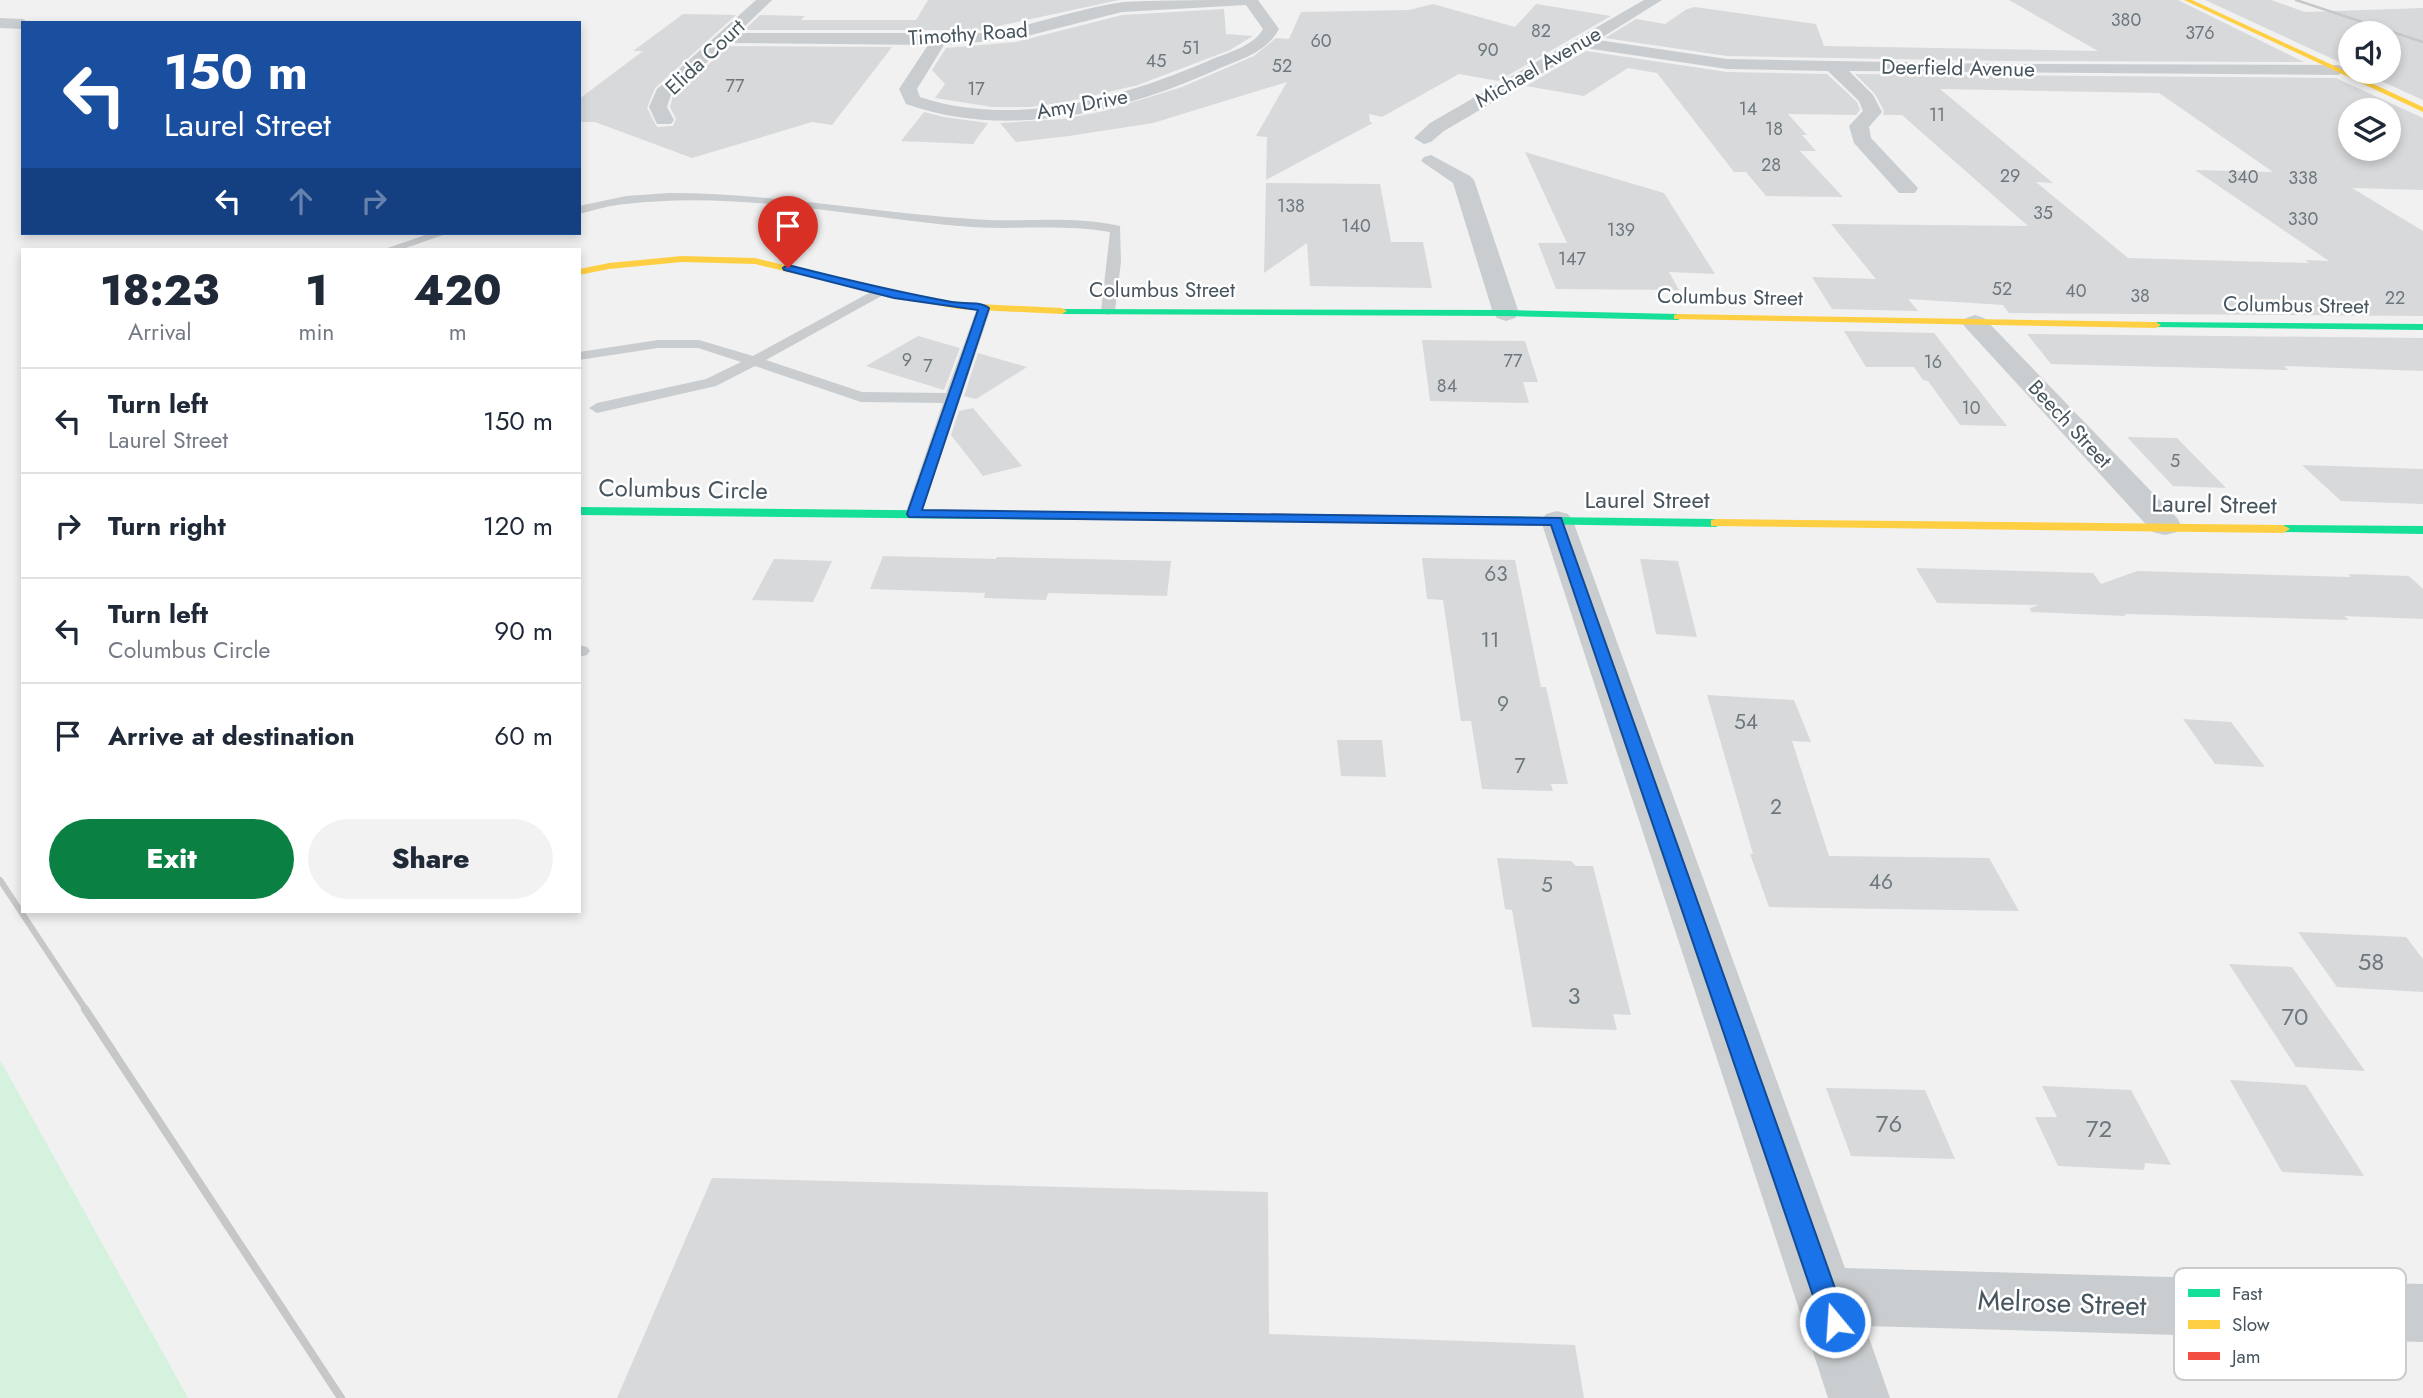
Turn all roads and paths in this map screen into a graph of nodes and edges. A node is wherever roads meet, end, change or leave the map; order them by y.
1 (765, 0) edge
2 (1250, 0) edge
3 (1655, 0) edge
4 (2187, 0) edge
5 (0, 23) edge
6 (21, 24) edge
7 (726, 38) junction
8 (939, 40) junction
9 (1580, 42) junction
10 (1833, 66) junction
11 (2338, 70) joint
12 (2368, 84) edge
13 (2423, 110) edge
14 (664, 120) dead end
15 (1424, 138) dead end
16 (1432, 161) dead end
17 (1907, 188) dead end
18 (581, 210) edge
19 (437, 235) edge
20 (394, 248) edge
21 (581, 272) edge
22 (880, 291) junction
23 (984, 308) junction
24 (1108, 311) junction
25 (1506, 313) junction
26 (1975, 323) junction
27 (2423, 327) edge
28 (581, 356) edge
29 (754, 361) junction
30 (952, 398) junction
31 (597, 408) dead end
32 (581, 511) edge
33 (786, 513) joint
34 (914, 514) junction
35 (1557, 521) junction
36 (2165, 525) junction
37 (2423, 530) edge
38 (1826, 1296) junction
39 (2174, 1306) edge
40 (1859, 1398) edge

1 - 7 street, Elida Court
2 - 8 street, Timothy Road
2 - 8 street, Amy Drive
3 - 9 street, Michael Avenue
4 - 11 street
5 - 6 street
7 - 8 street, Timothy Road
7 - 14 street, Elida Court
9 - 10 street, Deerfield Avenue
9 - 15 street, Michael Avenue
10 - 11 street, Deerfield Avenue
10 - 17 street
12 - 13 street
16 - 25 street
18 - 24 lane
19 - 20 lane
21 - 22 street
22 - 23 street
22 - 29 lane
23 - 24 street, Columbus Street
23 - 30 lane
24 - 25 street, Columbus Street
25 - 26 street, Columbus Street
26 - 27 street, Columbus Street
26 - 36 street, Beech Street
28 - 29 lane
29 - 30 lane
29 - 31 lane
30 - 34 lane
32 - 33 street, Columbus Circle
33 - 34 street, Laurel Street
34 - 35 street, Laurel Street
35 - 36 street, Laurel Street
35 - 38 street
36 - 37 street, Laurel Street
38 - 39 street, Melrose Street
38 - 40 street

